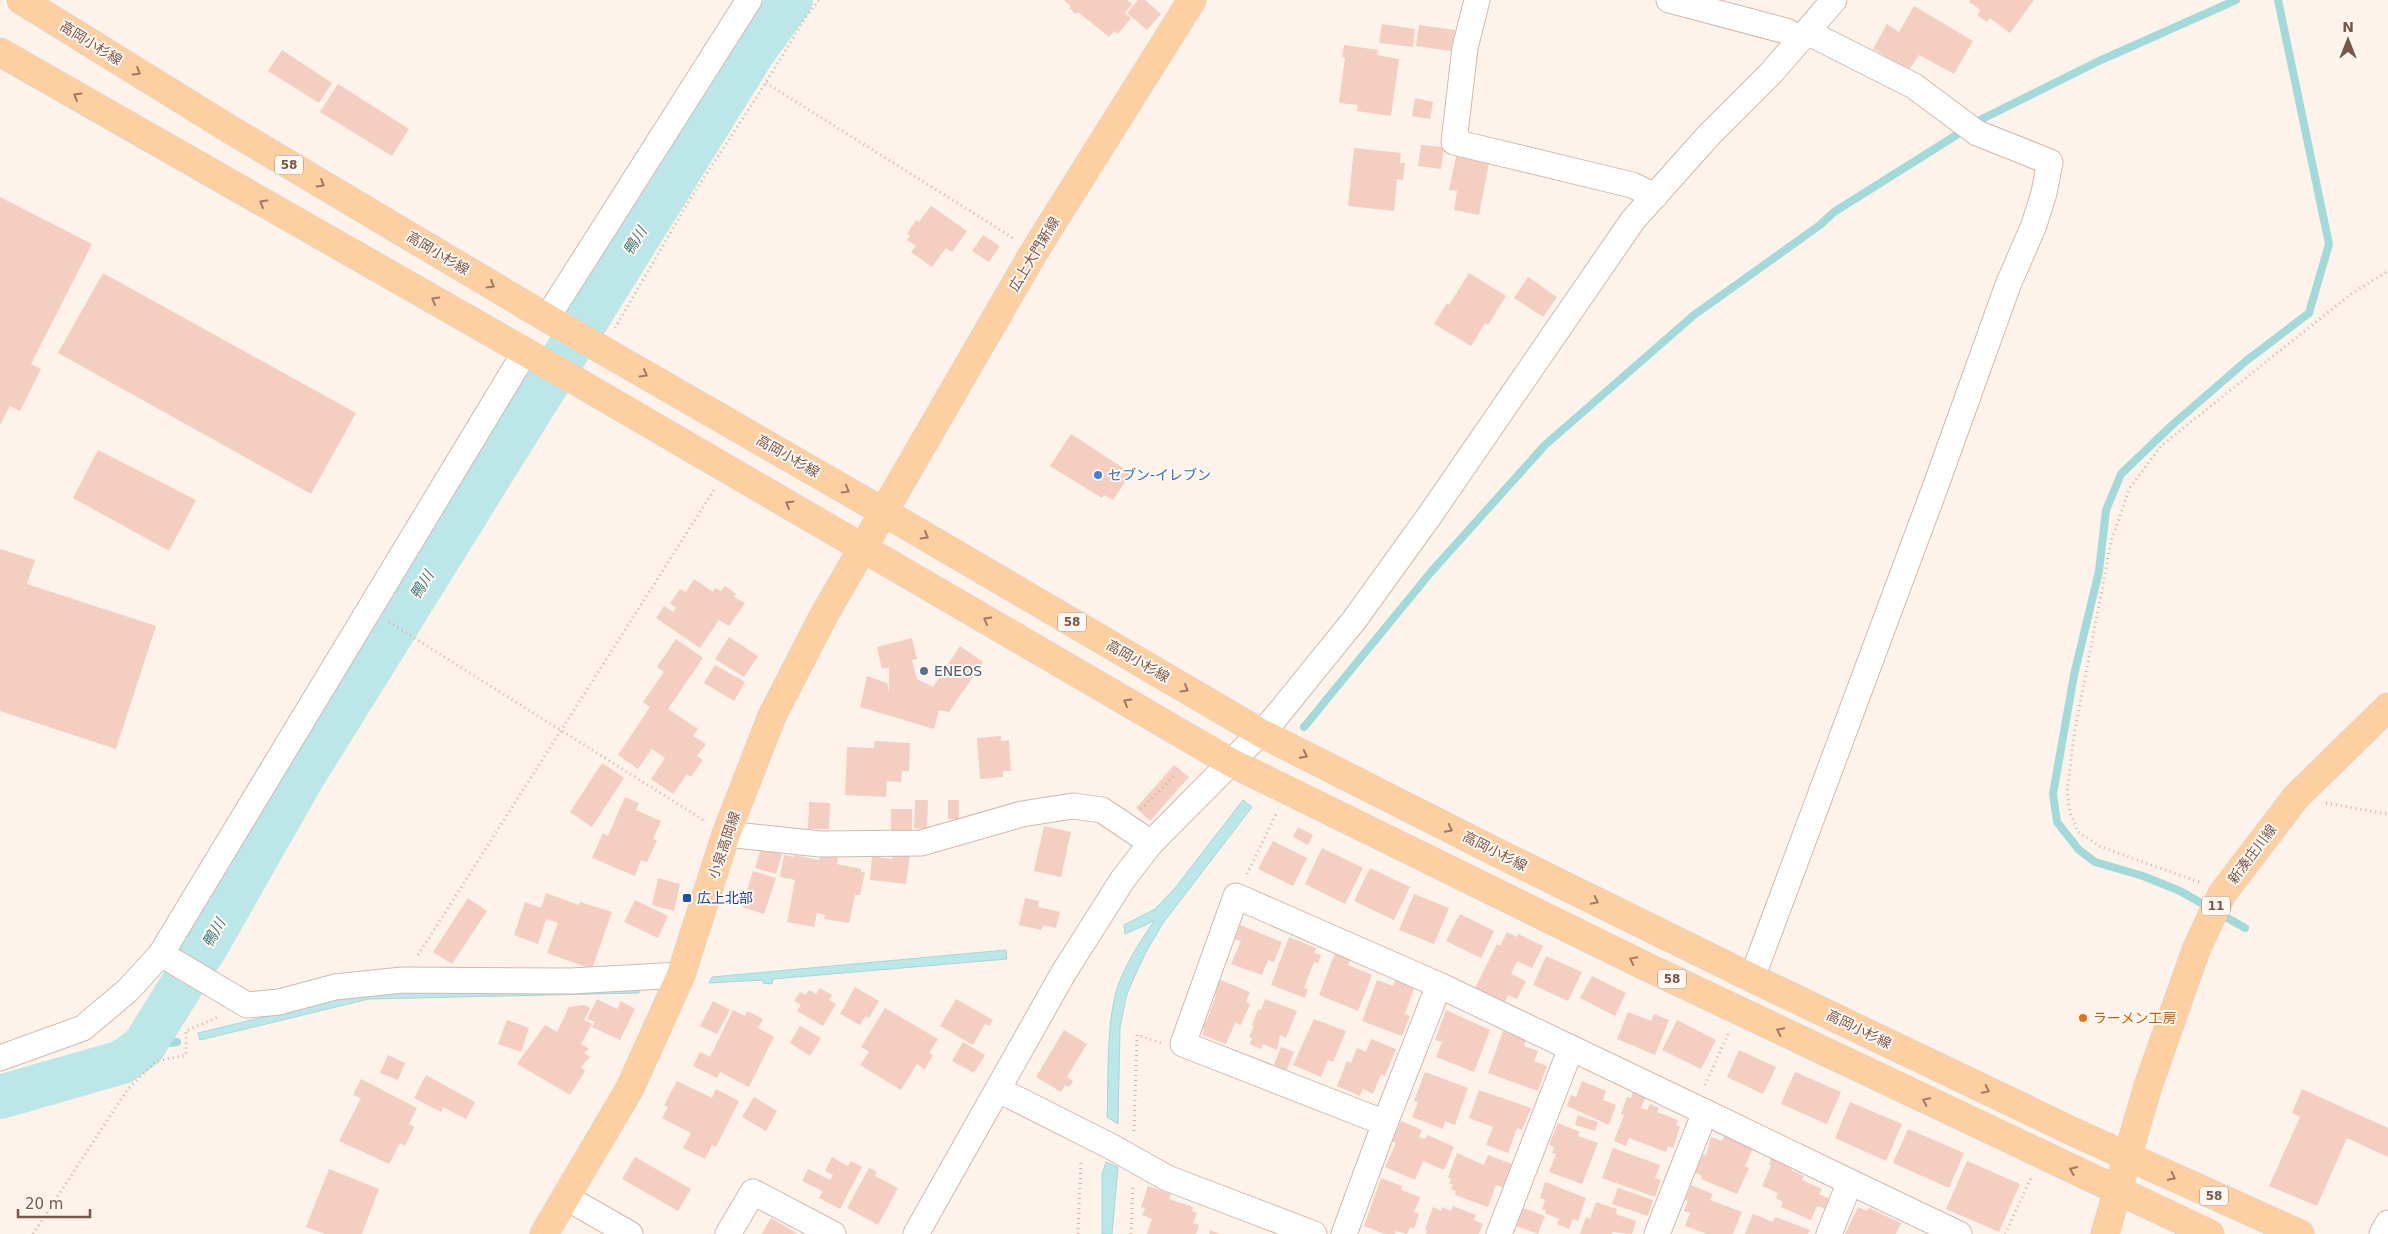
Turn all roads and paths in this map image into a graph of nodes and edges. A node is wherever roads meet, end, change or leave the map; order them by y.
1 (22, 0) edge
2 (749, 0) edge
3 (819, 0) edge
4 (1192, 0) edge
5 (1477, 0) edge
6 (1669, 0) edge
7 (1834, 0) edge
8 (1804, 35) junction
9 (0, 52) edge
10 (766, 83) junction
11 (1655, 196) junction
12 (1034, 252) junction
13 (2388, 271) edge
14 (553, 321) junction
15 (602, 350) junction
16 (531, 356) junction
17 (728, 469) junction
18 (882, 511) junction
19 (862, 546) junction
20 (369, 610) junction
21 (2388, 707) edge
22 (561, 731) junction
23 (1261, 733) junction
24 (1230, 762) junction
25 (1176, 774) dead end
26 (2296, 797) junction
27 (1280, 805) dead end
28 (1137, 813) dead end
29 (2388, 814) edge
30 (726, 834) junction
31 (1151, 843) junction
32 (2222, 894) junction
33 (1236, 896) junction
34 (166, 957) junction
35 (681, 975) junction
36 (1752, 978) junction
37 (402, 980) junction
38 (1439, 985) junction
39 (247, 1005) junction
40 (1731, 1029) dead end
41 (1571, 1048) junction
42 (0, 1058) edge
43 (999, 1090) junction
44 (1705, 1112) junction
45 (1385, 1123) junction
46 (1082, 1131) junction
47 (2128, 1155) junction
48 (2031, 1176) dead end
49 (1850, 1182) junction
50 (2118, 1190) junction
51 (567, 1198) junction
52 (2388, 1223) edge
53 (920, 1233) edge
54 (33, 1234) edge
55 (544, 1234) edge
56 (630, 1234) edge
57 (728, 1234) edge
58 (833, 1234) edge
59 (1078, 1234) edge
60 (1314, 1234) edge
61 (1344, 1234) edge
62 (1499, 1234) edge
63 (1657, 1234) edge
64 (1830, 1234) edge
65 (1959, 1234) edge
66 (2005, 1234) edge
67 (2105, 1234) edge
68 (2210, 1234) edge
69 (2300, 1234) edge
70 (2382, 1234) edge

1 -> 14 main road, 高岡小杉線 / 58
2 - 14 street
3 - 10 path
4 - 12 main road, 広上大門新線
5 - 11 street
6 - 8 street
7 - 8 street
8 - 11 street
8 - 36 street
16 -> 9 main road, 58
10 - 12 path
10 - 15 path
11 - 23 street
12 - 18 main road, 広上大門新線
13 - 32 path
14 - 15 main road, 高岡小杉線 / 58
15 -> 18 main road, 高岡小杉線 / 58
16 - 17 main road, 58
16 - 20 street
19 -> 17 main road, 58
17 - 22 path
18 - 19 main road, 小泉高岡線
18 -> 23 main road, 高岡小杉線 / 58
24 -> 19 main road, 58
19 - 30 main road, 小泉高岡線
20 - 22 path
20 - 34 street
21 - 26 main road, 新湊庄川線 / 11
22 - 30 path
22 - 37 path
23 - 24 street
23 -> 36 main road, 高岡小杉線 / 58
24 - 31 street
50 -> 24 main road, 58
25 - 28 path
26 - 29 path
26 - 32 main road, 新湊庄川線 / 11
27 - 33 path
30 - 31 street
30 - 35 main road, 小泉高岡線
31 - 43 street
32 - 47 main road, 新湊庄川線 / 11
33 - 38 street
33 - 45 street
34 - 39 street
34 - 42 street
35 - 37 street
35 - 51 main road, 小泉高岡線
36 -> 47 main road, 高岡小杉線 / 58
37 - 39 street
38 - 41 street
38 - 45 street
39 - 54 path
40 - 44 path
41 - 44 street
41 - 62 street
43 - 46 street
43 - 53 street
44 - 49 street
44 - 63 street
45 - 61 street
46 - 59 path
46 - 60 street
47 - 50 main road, 新湊庄川線 / 11
47 -> 69 main road, 高岡小杉線 / 58
48 - 66 path
49 - 64 street
49 - 65 street
50 - 67 main road, 新湊庄川線 / 11
50 - 68 main road, 58
51 - 55 main road, 小泉高岡線
51 - 56 street
52 - 70 street
57 - 58 street

